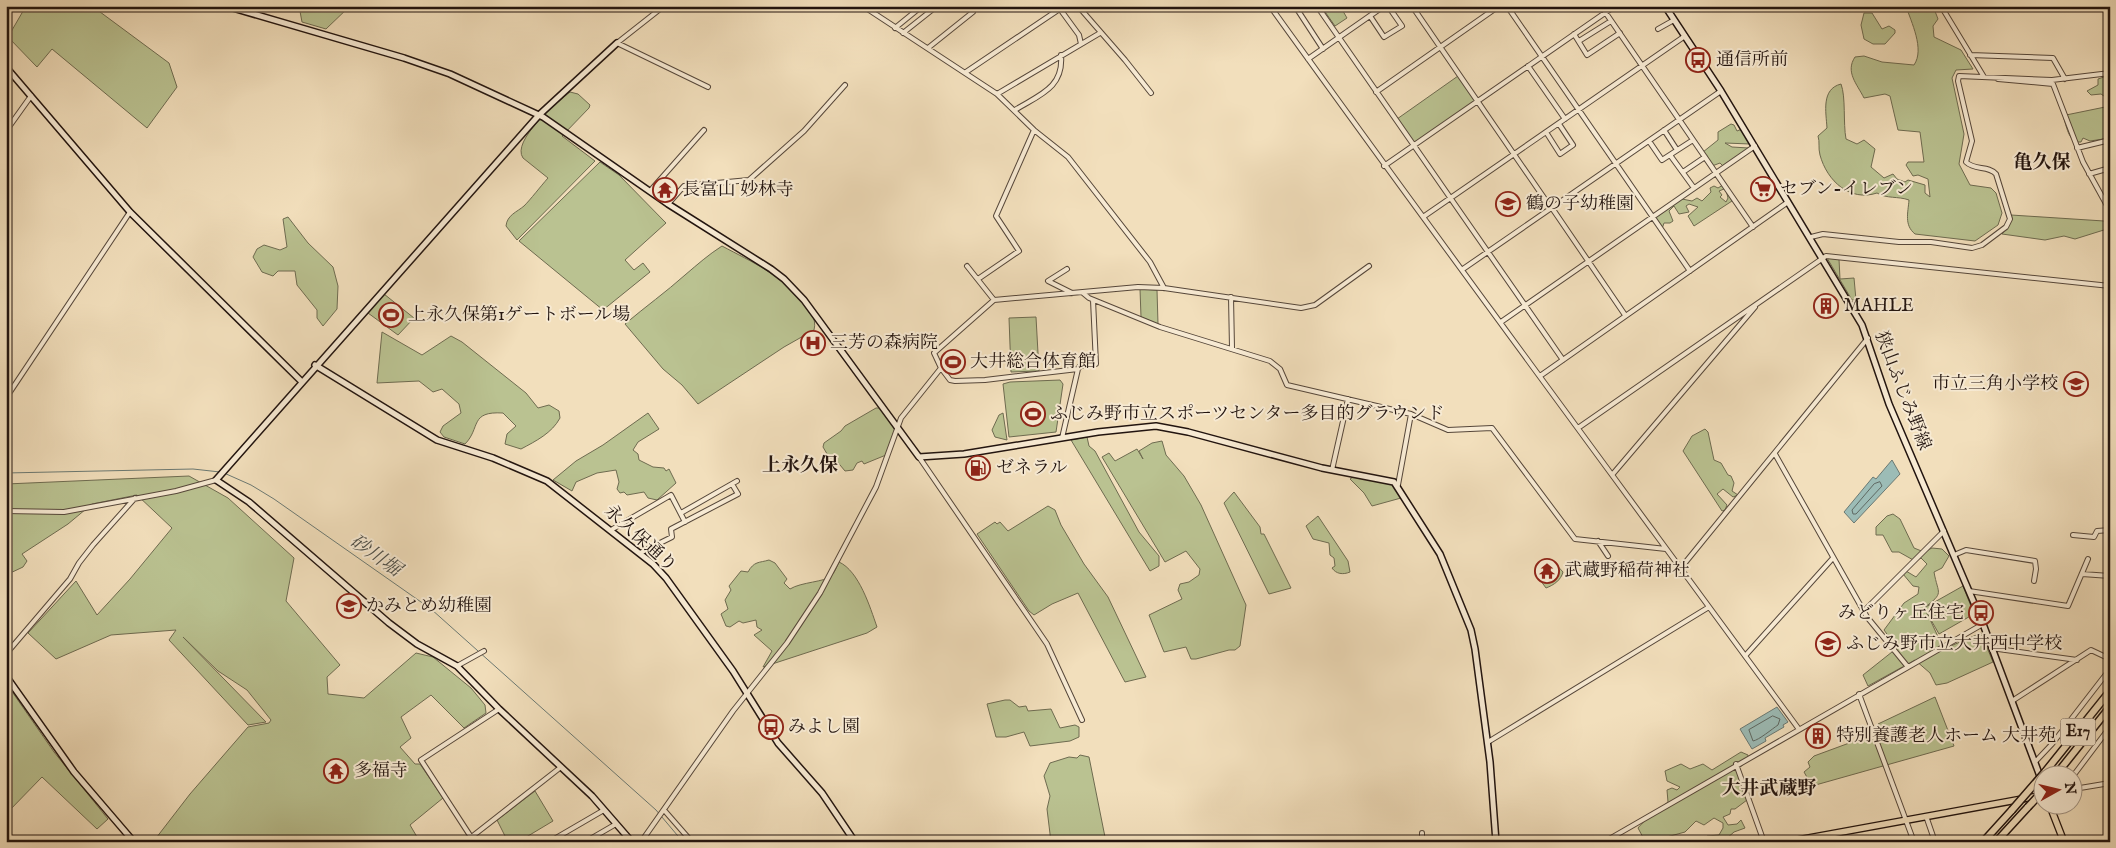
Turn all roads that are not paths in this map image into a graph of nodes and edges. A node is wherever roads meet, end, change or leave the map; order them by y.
1 (226, 6) edge
2 (664, 6) edge
3 (863, 6) edge
4 (922, 6) edge
5 (937, 6) edge
6 (1078, 6) edge
7 (1270, 6) edge
8 (1294, 6) edge
9 (1317, 6) edge
10 (1384, 6) edge
11 (1388, 6) edge
12 (1412, 6) edge
13 (1499, 6) edge
14 (1507, 6) edge
15 (1601, 6) edge
16 (1614, 6) edge
17 (1665, 6) edge
18 (1941, 6) edge
19 (1062, 8) edge
20 (973, 12) dead end
21 (1605, 12) junction
22 (1370, 16) junction
23 (1611, 20) junction
24 (1674, 20) junction
25 (895, 28) junction
26 (1658, 30) dead end
27 (903, 33) junction
28 (1100, 33) junction
29 (1620, 33) junction
30 (1574, 34) junction
31 (1685, 36) junction
32 (1339, 38) junction
33 (1579, 42) junction
34 (617, 43) junction
35 (1081, 44) junction
36 (1440, 47) junction
37 (928, 48) junction
38 (1323, 48) junction
39 (1970, 55) junction
40 (1061, 56) junction
41 (1541, 57) junction
42 (1308, 59) junction
43 (1528, 66) junction
44 (1642, 66) junction
45 (6, 67) edge
46 (966, 72) junction
47 (2110, 73) edge
48 (1982, 76) junction
49 (2065, 79) junction
50 (845, 85) dead end
51 (708, 87) dead end
52 (1721, 91) junction
53 (1376, 92) junction
54 (1150, 93) dead end
55 (997, 94) junction
56 (31, 96) junction
57 (1477, 101) junction
58 (1015, 110) junction
59 (1578, 110) junction
60 (539, 116) junction
61 (1565, 119) junction
62 (1679, 120) junction
63 (1559, 124) junction
64 (704, 130) dead end
65 (1034, 130) junction
66 (1664, 130) junction
67 (6, 131) edge
68 (1546, 132) junction
69 (1693, 140) junction
70 (2110, 140) edge
71 (1648, 141) junction
72 (1414, 145) junction
73 (1755, 146) junction
74 (2077, 148) junction
75 (1677, 150) junction
76 (1515, 154) junction
77 (1670, 154) junction
78 (1705, 157) junction
79 (1615, 164) junction
80 (1384, 166) junction
81 (2110, 168) edge
82 (1683, 172) junction
83 (1716, 173) junction
84 (2089, 174) junction
85 (1694, 188) junction
86 (650, 191) junction
87 (1451, 198) junction
88 (1788, 202) junction
89 (668, 204) junction
90 (1552, 208) junction
91 (2110, 211) edge
92 (130, 212) junction
93 (1652, 216) junction
94 (1423, 217) junction
95 (1753, 228) junction
96 (1811, 237) junction
97 (1488, 252) junction
98 (1823, 258) junction
99 (1589, 261) junction
100 (967, 266) dead end
101 (1369, 266) dead end
102 (1067, 269) dead end
103 (1463, 270) junction
104 (1690, 271) junction
105 (978, 279) junction
106 (2110, 286) edge
107 (1164, 288) junction
108 (1083, 293) junction
109 (1073, 294) junction
110 (1231, 297) junction
111 (994, 300) junction
112 (1093, 300) junction
113 (1759, 303) junction
114 (1524, 306) junction
115 (1625, 315) junction
116 (1501, 322) junction
117 (1868, 338) junction
118 (1232, 348) junction
119 (1563, 360) junction
120 (315, 366) junction
121 (941, 368) junction
122 (1078, 369) junction
123 (1540, 376) junction
124 (301, 381) junction
125 (6, 398) edge
126 (1348, 399) junction
127 (1411, 414) junction
128 (896, 428) junction
129 (1578, 428) junction
130 (1062, 438) junction
131 (1775, 454) junction
132 (919, 457) junction
133 (1332, 470) junction
134 (1612, 475) junction
135 (217, 478) junction
136 (737, 481) dead end
137 (732, 484) junction
138 (1398, 485) junction
139 (135, 498) junction
140 (6, 511) edge
141 (681, 514) junction
142 (685, 522) junction
143 (611, 530) junction
144 (2110, 530) edge
145 (1944, 531) junction
146 (2073, 535) dead end
147 (1598, 541) junction
148 (1666, 549) junction
149 (640, 553) junction
150 (1954, 555) junction
151 (1608, 556) dead end
152 (1833, 558) junction
153 (2088, 560) dead end
154 (1680, 568) junction
155 (2082, 574) junction
156 (2110, 576) edge
157 (2034, 581) dead end
158 (1969, 591) junction
159 (1709, 607) junction
160 (1864, 612) junction
161 (1983, 624) junction
162 (1992, 648) junction
163 (484, 652) dead end
164 (6, 654) edge
165 (1745, 656) junction
166 (2110, 659) edge
167 (2077, 660) junction
168 (457, 666) junction
169 (1908, 667) junction
170 (2110, 668) edge
171 (6, 676) edge
172 (2110, 691) edge
173 (746, 693) junction
174 (1859, 694) junction
175 (2012, 701) junction
176 (2110, 707) edge
177 (499, 709) junction
178 (1082, 720) dead end
179 (2110, 727) edge
180 (1798, 728) junction
181 (1488, 742) junction
182 (2035, 762) junction
183 (1736, 764) junction
184 (2036, 766) edge
185 (2064, 766) edge
186 (2081, 766) edge
187 (561, 767) junction
188 (2110, 783) edge
189 (2084, 787) edge
190 (2034, 797) edge
191 (2034, 800) edge
192 (604, 810) junction
193 (664, 810) junction
194 (1926, 816) junction
195 (2054, 816) edge
196 (1906, 820) junction
197 (616, 824) junction
198 (1422, 833) dead end
199 (2110, 835) edge
200 (471, 837) junction
201 (134, 842) edge
202 (464, 842) edge
203 (549, 842) edge
204 (585, 842) edge
205 (632, 842) edge
206 (641, 842) edge
207 (692, 842) edge
208 (855, 842) edge
209 (1422, 842) edge
210 (1496, 842) edge
211 (1604, 842) edge
212 (1764, 842) edge
213 (1787, 842) edge
214 (1914, 842) edge
215 (1935, 842) edge
216 (1983, 842) edge
217 (1996, 842) edge
218 (2064, 842) edge
219 (2103, 842) edge

1 - 60 street
2 - 34 street
3 - 25 street
4 - 25 street
5 - 27 street
6 - 28 street
7 - 42 street
8 - 38 street
9 - 32 street
10 - 22 street
11 - 22 street
12 - 36 street
13 - 36 street
14 - 41 street
15 - 21 street
16 - 21 street
17 - 24 street, 狭山ふじみ野線
18 - 39 street
19 - 35 street
19 - 46 street
20 - 37 street
21 - 23 street
21 - 30 street
22 - 32 street
23 - 29 street
23 - 33 street
24 - 26 street
24 - 31 street, 狭山ふじみ野線
25 - 27 street
27 - 37 street
28 - 35 street
28 - 54 street
29 - 33 street
29 - 44 street
30 - 33 street
30 - 41 street
31 - 44 street
31 - 52 street, 狭山ふじみ野線
32 - 38 street
32 - 53 street
34 - 51 street
34 - 60 street
35 - 40 street
36 - 53 street
36 - 57 street
37 - 46 street
38 - 42 street
39 - 48 street
39 - 49 street
40 - 55 street
40 - 58 street
41 - 43 street
41 - 59 street
42 - 80 street
43 - 57 street
43 - 61 street
44 - 59 street
44 - 62 street
45 - 56 street
46 - 55 street
47 - 49 street
48 - 49 street
48 - 74 street
48 - 96 street
50 - 89 street
52 - 62 street
52 - 73 street, 狭山ふじみ野線
53 - 72 street
55 - 58 street
56 - 67 street
56 - 92 street
57 - 72 street
57 - 76 street
58 - 65 street
59 - 61 street
59 - 79 street
60 - 86 street
60 - 120 street
61 - 63 street
62 - 66 street
62 - 69 street
63 - 68 street
63 - 68 street
64 - 86 street
65 - 105 street
65 - 107 street
66 - 71 street
66 - 75 street
68 - 76 street
69 - 75 street
69 - 78 street
70 - 74 street
71 - 77 street
71 - 79 street
72 - 80 street
72 - 87 street
73 - 83 street
73 - 88 street, 狭山ふじみ野線
74 - 84 street
75 - 77 street
76 - 87 street
76 - 90 street
77 - 82 street
78 - 82 street
78 - 83 street
79 - 90 street
79 - 93 street
80 - 94 street
81 - 84 street
82 - 85 street
83 - 85 street
83 - 95 street
84 - 91 street
85 - 93 street
86 - 89 street
87 - 94 street
87 - 97 street
88 - 95 street
88 - 96 street, 狭山ふじみ野線
89 - 128 street
90 - 97 street
90 - 99 street
92 - 124 street
92 - 125 street
93 - 99 street
93 - 104 street
94 - 103 street
95 - 104 street
96 - 98 street, 狭山ふじみ野線
97 - 103 street
97 - 114 street
98 - 106 street
98 - 113 street
98 - 117 street, 狭山ふじみ野線
99 - 114 street
99 - 115 street
100 - 105 street
101 - 110 street
102 - 109 street
103 - 116 street
104 - 115 street
105 - 111 street
107 - 108 street
107 - 110 street
108 - 109 street
108 - 112 street
109 - 111 street
110 - 118 street
111 - 121 street
112 - 118 street
112 - 122 street
113 - 129 street
113 - 134 street
114 - 116 street
114 - 119 street
115 - 119 street
116 - 123 street
117 - 131 street
117 - 145 street, 狭山ふじみ野線
118 - 126 street
119 - 123 street
120 - 124 street
120 - 143 street, 永久保通り
121 - 122 street
121 - 128 street
122 - 130 street
123 - 129 street
124 - 135 street
126 - 127 street
126 - 133 street
127 - 138 street
127 - 147 street
128 - 132 street
128 - 173 street
129 - 134 street
130 - 132 street
130 - 133 street
131 - 152 street
131 - 154 street
132 - 178 street
133 - 138 street
134 - 148 street
135 - 139 street
135 - 168 street
136 - 137 street
137 - 141 street
137 - 142 street
138 - 181 street
139 - 140 street
139 - 164 street
141 - 142 street
141 - 143 street
142 - 149 street
143 - 149 street, 永久保通り
144 - 146 street
145 - 150 street, 狭山ふじみ野線
145 - 160 street
147 - 148 street
147 - 151 street
148 - 154 street
149 - 173 street, 永久保通り
150 - 157 street
150 - 158 street, 狭山ふじみ野線
152 - 160 street
152 - 165 street
153 - 155 street
154 - 159 street
155 - 156 street
155 - 158 street
158 - 161 street, 狭山ふじみ野線
159 - 165 street
159 - 181 street
160 - 169 street
161 - 162 street, 狭山ふじみ野線
161 - 169 street
162 - 167 street
162 - 175 street, 狭山ふじみ野線
163 - 168 street
165 - 180 street
166 - 167 street
167 - 175 street
168 - 177 street
169 - 174 street
170 - 182 street
171 - 201 street
172 - 216 highway, E17, bridge
173 - 193 street
173 - 208 street, 永久保通り
174 - 180 street
174 - 196 street
175 - 182 street, 狭山ふじみ野線
176 - 185 highway, E17
177 - 187 street
177 - 200 street
179 - 186 street
180 - 183 street
181 - 210 street
182 - 184 street, 狭山ふじみ野線
183 - 211 street
183 - 212 street
187 - 192 street
187 - 200 street
188 - 189 street
190 - 194 main road
191 - 217 highway, bridge
192 - 197 street
192 - 203 street
193 - 206 street
193 - 207 street
194 - 196 main road
194 - 215 street
195 - 218 main road
196 - 213 main road
196 - 214 street
197 - 204 street
197 - 205 street
198 - 209 street
199 - 219 street
200 - 202 street

